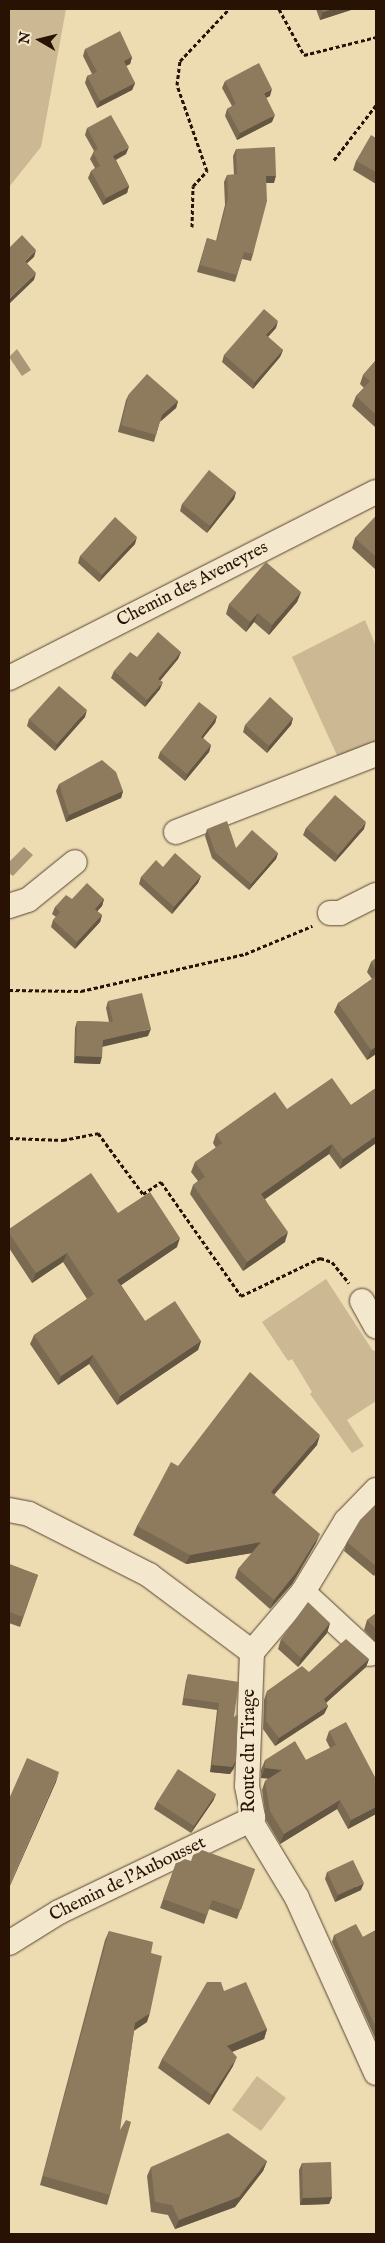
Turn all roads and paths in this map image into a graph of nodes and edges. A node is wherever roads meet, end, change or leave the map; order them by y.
1 (229, 9) edge
2 (279, 9) edge
3 (376, 37) edge
4 (376, 105) edge
5 (334, 160) dead end
6 (192, 227) dead end
7 (376, 492) edge
8 (9, 678) edge
9 (376, 754) edge
10 (176, 832) dead end
11 (75, 862) dead end
12 (376, 895) edge
13 (9, 906) edge
14 (330, 913) joint
15 (9, 990) edge
16 (9, 1138) edge
17 (362, 1301) joint
18 (376, 1326) edge
19 (376, 1490) edge
20 (9, 1510) edge
21 (303, 1592) junction
22 (252, 1652) junction
23 (370, 1654) dead end
24 (250, 1820) junction
25 (9, 1943) edge
26 (376, 2073) edge

1 - 6 path
2 - 3 path
4 - 5 path
7 - 8 street, Chemin des Aveneyres
9 - 10 street
11 - 13 street
12 - 14 street
14 - 15 path
16 - 17 path
17 - 18 street
19 - 21 street
20 - 22 street
21 - 22 street
21 - 23 street
22 - 24 street, Route du Tirage
24 - 25 street, Chemin de l'Aubousset
24 - 26 street, Route du Tirage

